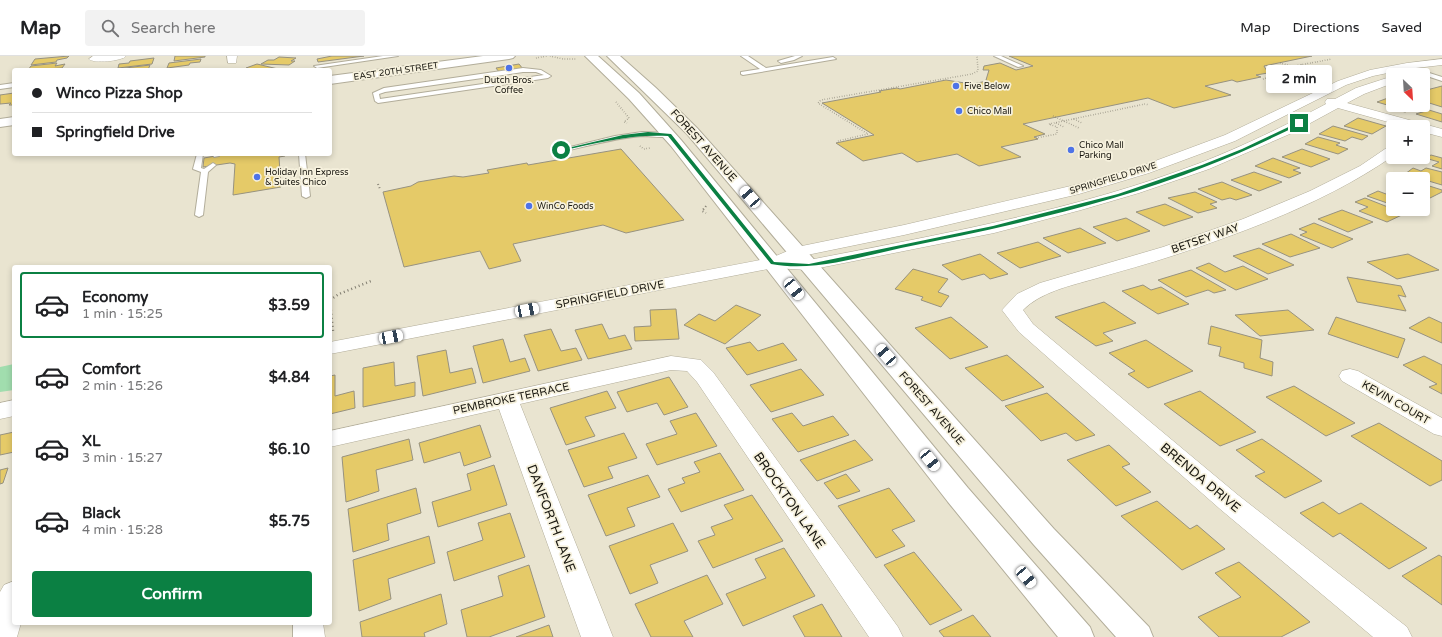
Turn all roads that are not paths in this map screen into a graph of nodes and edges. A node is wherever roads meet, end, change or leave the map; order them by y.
1 (121, 56) edge
2 (395, 56) edge
3 (465, 56) edge
4 (509, 56) edge
5 (613, 56) edge
6 (744, 56) edge
7 (799, 56) edge
8 (996, 56) edge
9 (95, 58) edge
10 (586, 58) edge
11 (833, 59) dead end
12 (1442, 62) edge
13 (757, 64) junction
14 (317, 66) edge
15 (1020, 66) dead end
16 (90, 68) edge
17 (766, 70) junction
18 (1442, 70) edge
19 (1430, 72) edge
20 (743, 73) dead end
21 (332, 74) edge
22 (1430, 77) edge
23 (1442, 79) edge
24 (332, 80) edge
25 (1386, 82) edge
26 (12, 85) edge
27 (0, 87) edge
28 (1313, 98) junction
29 (378, 101) joint
30 (1336, 104) junction
31 (12, 114) edge
32 (0, 116) edge
33 (1393, 120) edge
34 (12, 121) edge
35 (0, 123) edge
36 (1430, 130) edge
37 (1442, 133) edge
38 (670, 135) junction
39 (561, 150) dead end
40 (1386, 155) edge
41 (200, 156) edge
42 (302, 156) edge
43 (213, 166) dead end
44 (205, 171) junction
45 (306, 196) dead end
46 (199, 214) dead end
47 (803, 258) junction
48 (772, 263) junction
49 (1012, 310) joint
50 (332, 341) edge
51 (693, 365) joint
52 (1350, 376) dead end
53 (507, 399) junction
54 (12, 408) edge
55 (0, 411) edge
56 (1442, 428) edge
57 (332, 439) edge
58 (12, 601) edge
59 (308, 625) edge
60 (1, 637) edge
61 (309, 637) edge
62 (597, 637) edge
63 (887, 637) edge
64 (1078, 637) edge
65 (1137, 637) edge
66 (1396, 637) edge

1 - 9 street
2 - 14 lane
3 - 21 street, EAST 20TH STREET
4 - 24 street, EAST 20TH STREET
5 - 47 street, FOREST AVENUE
6 - 13 lane
7 - 13 lane
8 - 15 lane
9 - 16 street
10 - 38 street, FOREST AVENUE
11 - 17 lane
12 - 28 street, SPRINGFIELD DRIVE
13 - 17 lane
17 - 20 lane
18 - 19 street
22 - 23 lane
25 - 30 street, SPRINGFIELD DRIVE
26 - 27 lane
28 - 30 street
28 - 47 street, SPRINGFIELD DRIVE
29 - 29 lane
30 - 33 street
30 - 47 street, SPRINGFIELD DRIVE
31 - 32 street
34 - 35 street
36 - 37 street
38 - 39 lane
38 - 48 street, FOREST AVENUE
40 - 49 street, BETSEY WAY
41 - 44 lane
42 - 45 lane
43 - 44 lane
44 - 46 lane
47 - 48 street, SPRINGFIELD DRIVE
47 - 65 street, FOREST AVENUE
48 - 50 street, SPRINGFIELD DRIVE
48 - 64 street, FOREST AVENUE
49 - 66 street, BRENDA DRIVE
51 - 53 street, PEMBROKE TERRACE
51 - 63 street, BROCKTON LANE
52 - 56 street, KEVIN COURT
53 - 57 street, PEMBROKE TERRACE
53 - 62 street, DANFORTH LANE
54 - 55 street
58 - 60 street
59 - 61 street

